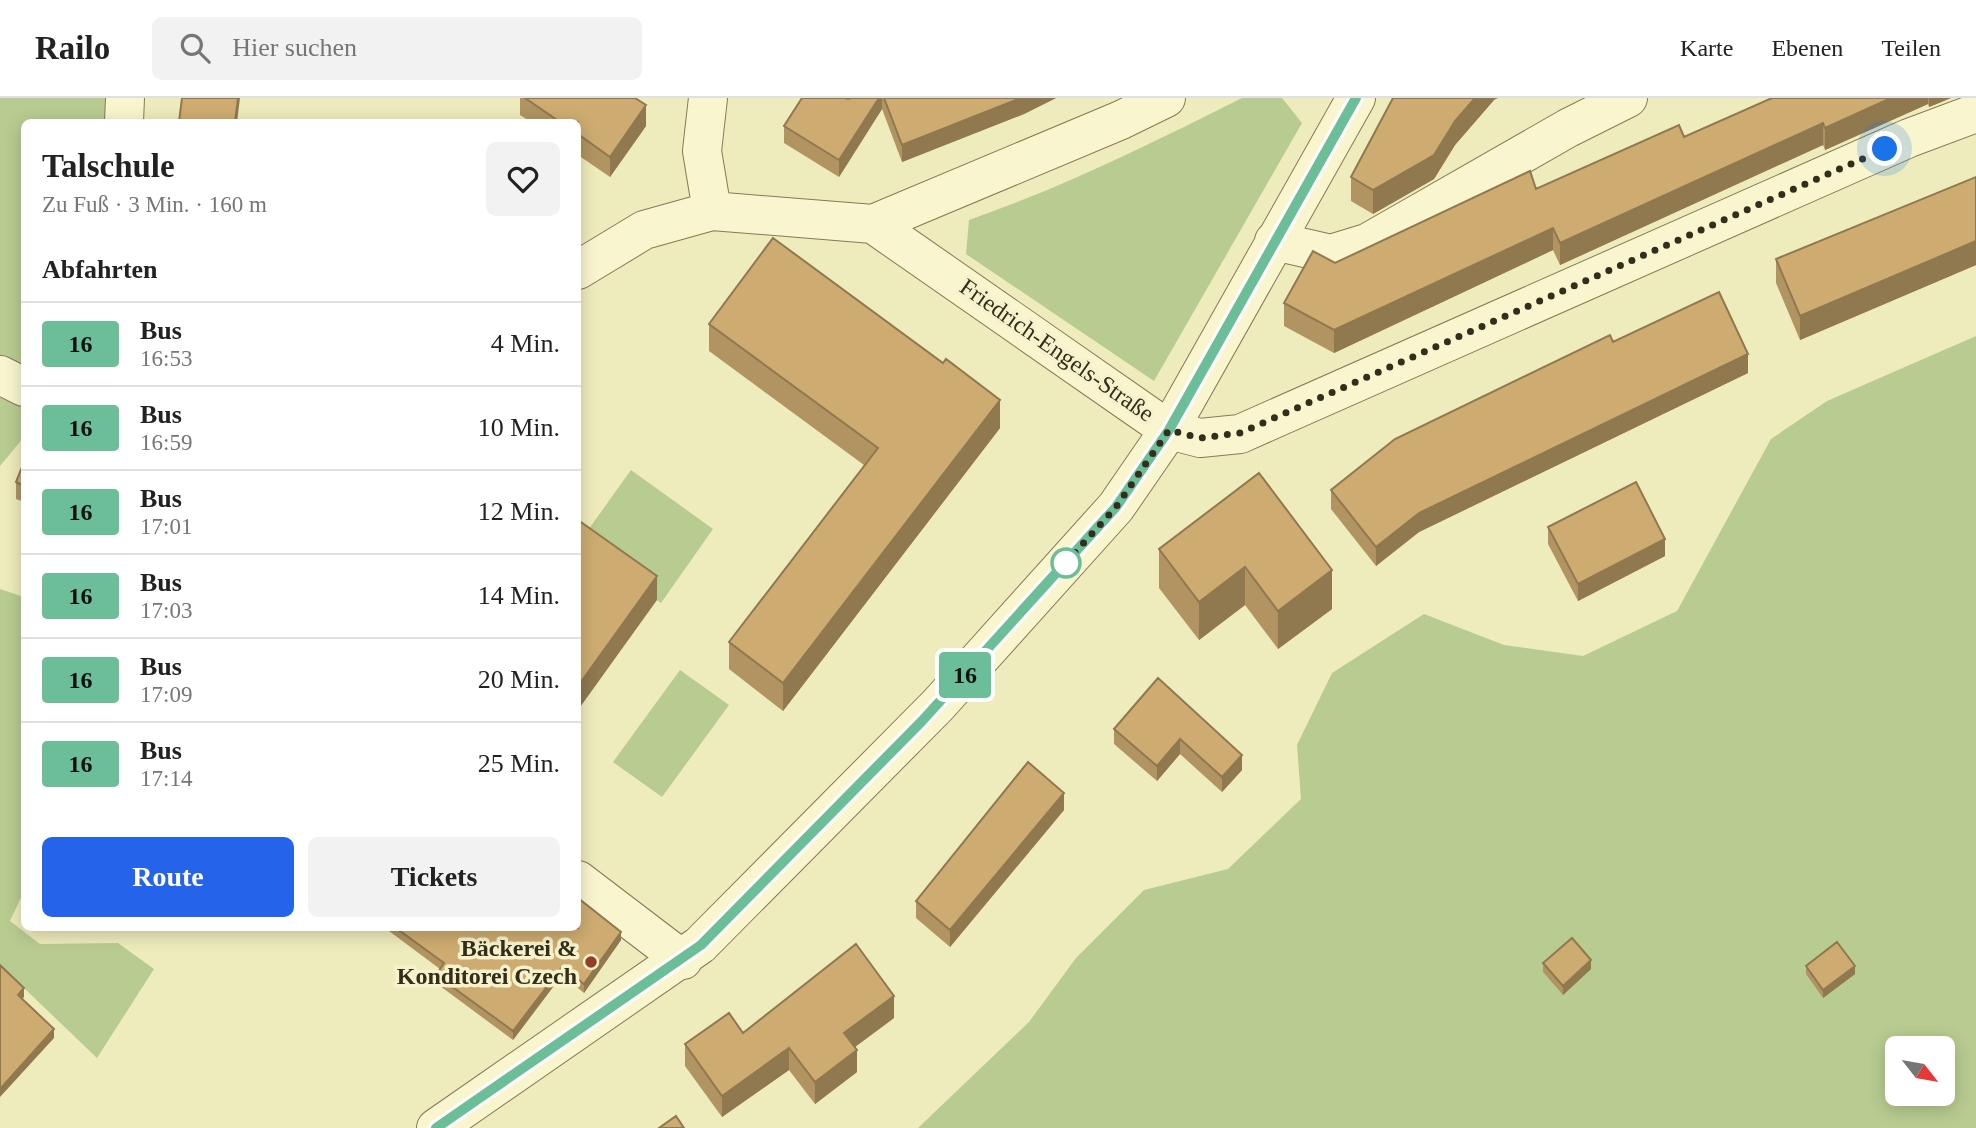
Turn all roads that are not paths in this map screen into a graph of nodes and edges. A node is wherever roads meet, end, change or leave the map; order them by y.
1 (125, 98) edge
2 (708, 98) edge
3 (1166, 98) edge
4 (1356, 98) edge
5 (1628, 98) edge
6 (1976, 113) edge
7 (124, 119) edge
8 (712, 211) junction
9 (873, 224) junction
10 (1274, 241) junction
11 (581, 268) edge
12 (0, 374) edge
13 (21, 385) edge
14 (1169, 430) junction
15 (581, 882) edge
16 (683, 960) junction
17 (436, 1128) edge

1 - 7 street
2 - 8 street
3 - 9 street
4 - 10 street, Friedrich-Engels-Straße
5 - 10 street
6 - 14 street
8 - 9 street
8 - 11 street
9 - 14 street, Friedrich-Engels-Straße
10 - 14 street, Friedrich-Engels-Straße
12 - 13 street
14 - 16 street
15 - 16 street
16 - 17 street

